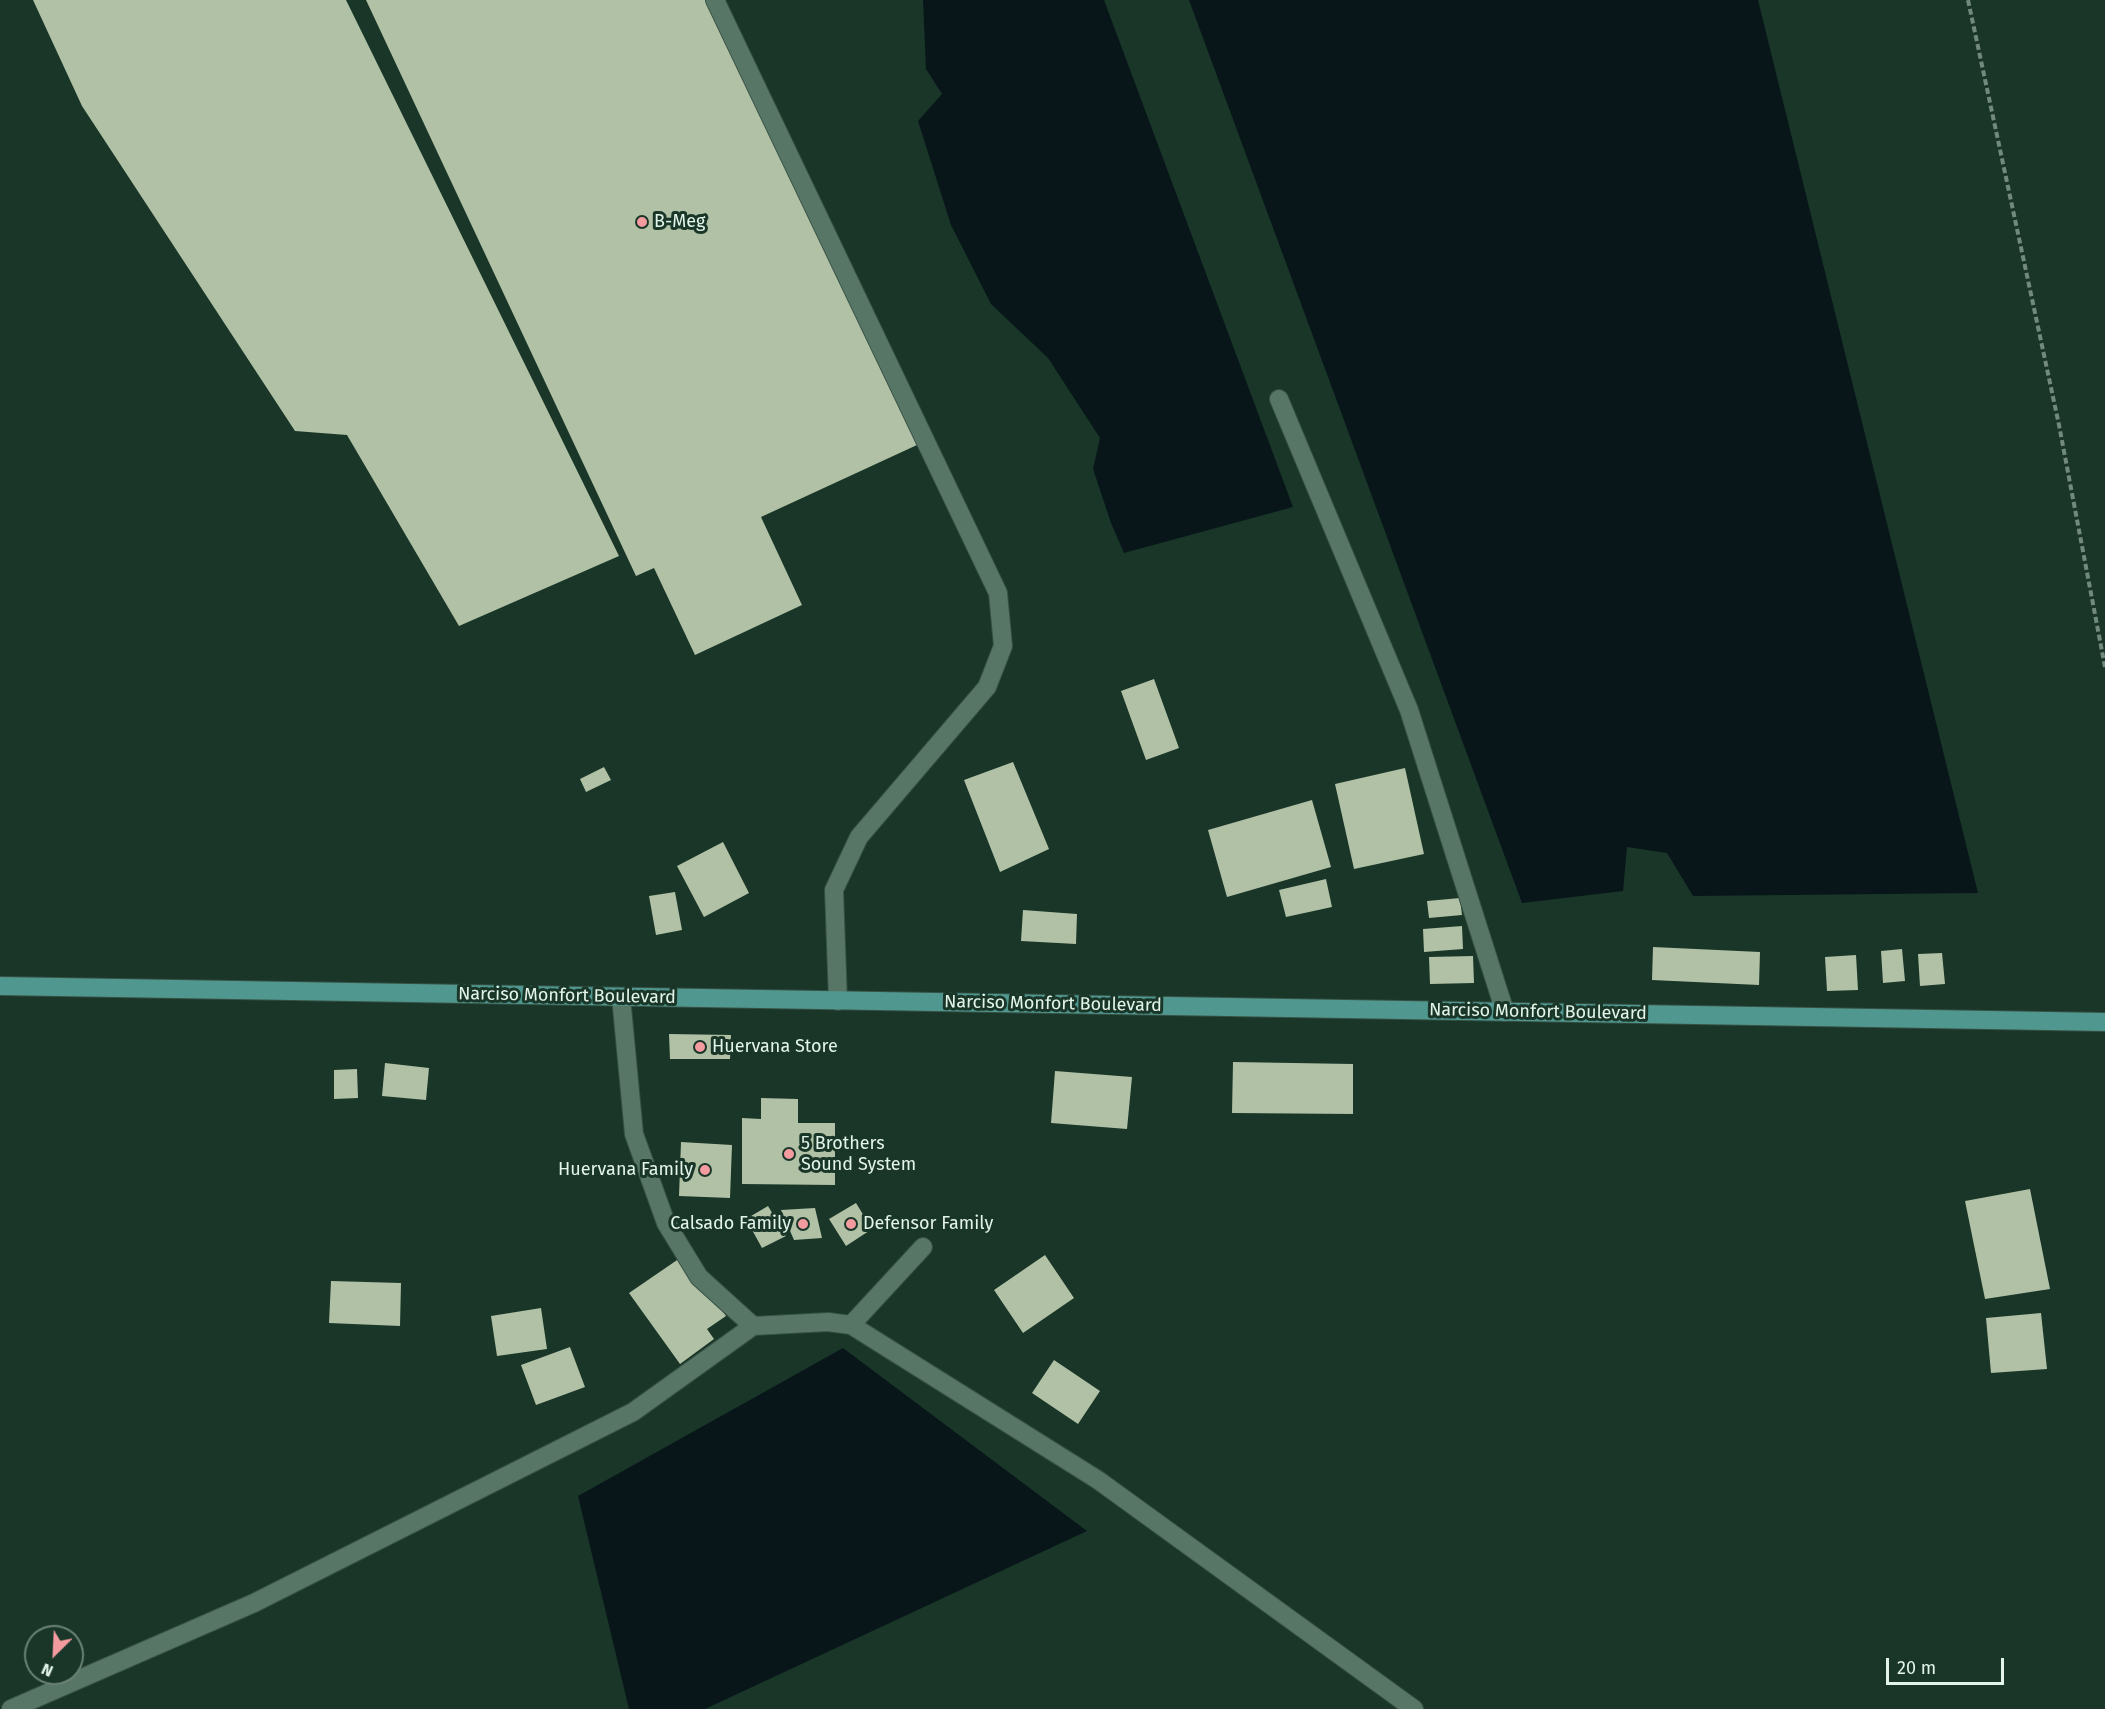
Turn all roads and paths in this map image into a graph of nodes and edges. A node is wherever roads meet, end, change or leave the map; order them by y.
1 (714, 0) edge
2 (1968, 0) edge
3 (1279, 399) dead end
4 (2105, 667) edge
5 (0, 986) edge
6 (621, 996) junction
7 (838, 1000) junction
8 (1505, 1012) junction
9 (2105, 1022) edge
10 (923, 1247) dead end
11 (851, 1325) junction
12 (753, 1326) junction
13 (12, 1709) edge
14 (1414, 1709) edge

1 - 7 street
2 - 4 path
3 - 8 street
5 - 6 main road, Narciso Monfort Boulevard
6 - 7 main road, Narciso Monfort Boulevard
6 - 12 street
7 - 8 main road, Narciso Monfort Boulevard
8 - 9 main road, Narciso Monfort Boulevard
10 - 11 street
11 - 12 street
11 - 14 street
12 - 13 street

